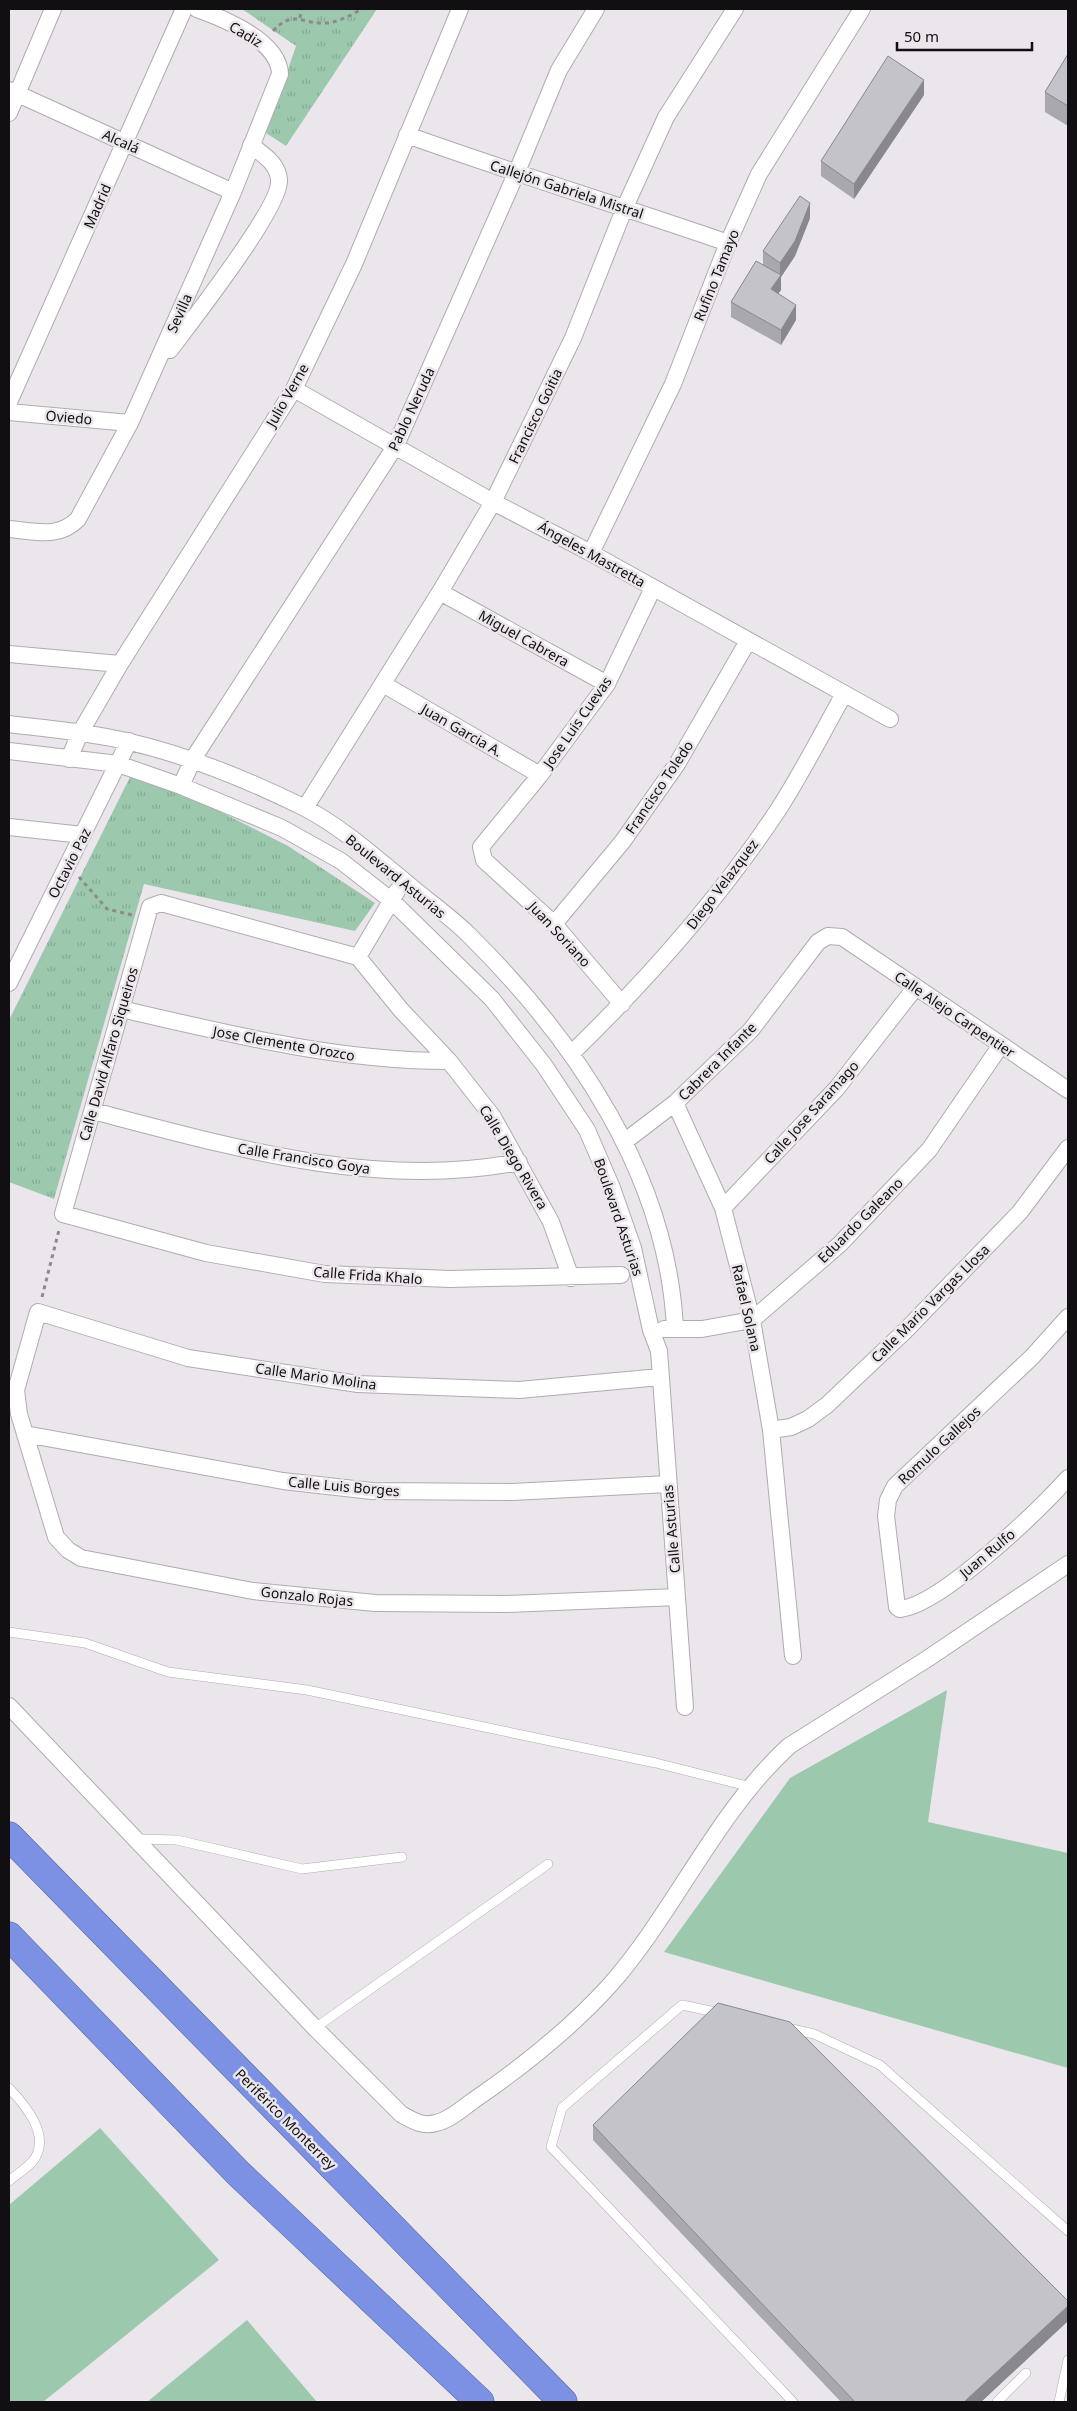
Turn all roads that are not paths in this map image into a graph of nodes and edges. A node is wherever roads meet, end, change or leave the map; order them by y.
1 (53, 9) edge
2 (184, 9) edge
3 (460, 9) edge
4 (596, 9) edge
5 (735, 9) edge
6 (862, 9) edge
7 (207, 11) edge
8 (280, 74) joint
9 (13, 92) edge
10 (9, 113) edge
11 (407, 135) junction
12 (125, 143) junction
13 (252, 145) junction
14 (516, 174) junction
15 (233, 192) junction
16 (625, 207) junction
17 (728, 242) junction
18 (151, 376) junction
19 (294, 388) junction
20 (9, 402) edge
21 (9, 412) edge
22 (130, 423) junction
23 (396, 445) junction
24 (493, 502) junction
25 (9, 529) edge
26 (591, 553) junction
27 (653, 588) junction
28 (440, 592) junction
29 (748, 641) junction
30 (9, 654) edge
31 (120, 664) junction
32 (383, 684) junction
33 (607, 684) junction
34 (844, 694) junction
35 (890, 719) dead end
36 (9, 724) edge
37 (80, 733) junction
38 (129, 741) junction
39 (9, 751) edge
40 (69, 759) junction
41 (193, 759) junction
42 (118, 764) junction
43 (540, 775) junction
44 (181, 786) junction
45 (305, 808) junction
46 (9, 826) edge
47 (83, 835) junction
48 (482, 844) joint
49 (404, 881) junction
50 (392, 900) junction
51 (554, 924) junction
52 (842, 937) joint
53 (358, 957) junction
54 (9, 983) edge
55 (915, 988) junction
56 (622, 1004) junction
57 (121, 1009) junction
58 (1001, 1045) junction
59 (572, 1053) junction
60 (449, 1061) junction
61 (1068, 1090) edge
62 (675, 1103) junction
63 (92, 1111) junction
64 (624, 1142) junction
65 (1068, 1148) edge
66 (519, 1162) junction
67 (723, 1208) junction
68 (63, 1214) joint
69 (621, 1275) dead end
70 (571, 1278) junction
71 (38, 1312) joint
72 (1068, 1317) edge
73 (752, 1320) junction
74 (675, 1329) junction
75 (651, 1330) junction
76 (659, 1351) junction
77 (660, 1377) junction
78 (770, 1430) junction
79 (25, 1434) junction
80 (1068, 1478) edge
81 (668, 1484) junction
82 (1068, 1564) edge
83 (677, 1597) junction
84 (896, 1605) joint
85 (9, 1632) edge
86 (793, 1656) dead end
87 (9, 1706) edge
88 (686, 1707) dead end
89 (751, 1788) junction
90 (9, 1836) edge
91 (136, 1839) junction
92 (402, 1857) dead end
93 (548, 1864) dead end
94 (9, 1936) edge
95 (729, 2015) edge
96 (777, 2026) edge
97 (315, 2028) junction
98 (9, 2088) edge
99 (9, 2181) edge
100 (1068, 2232) edge
101 (1068, 2360) edge
102 (1026, 2373) dead end
103 (480, 2402) edge
104 (563, 2402) edge
105 (793, 2402) edge
106 (997, 2402) edge
107 (1059, 2402) edge

1 - 9 street
2 - 12 street, Madrid
3 - 11 street, Julio Verne
4 - 14 street, Pablo Neruda
5 - 16 street, Francisco Goitia
6 - 17 street, Rufino Tamayo
7 - 8 street, Cadiz
8 - 13 street, Sevilla
9 - 10 street
9 - 12 street, Alcalá
11 - 14 street, Callejón Gabriela Mistral
11 - 19 street, Julio Verne
12 - 15 street, Alcalá
12 - 20 street, Madrid
13 - 15 street, Sevilla
13 - 18 street
14 - 16 street, Callejón Gabriela Mistral
14 - 23 street, Pablo Neruda
15 - 18 street, Sevilla
16 - 17 street, Callejón Gabriela Mistral
16 - 24 street, Francisco Goitia
17 - 26 street, Rufino Tamayo
18 - 22 street, Sevilla
19 - 23 street, Ángeles Mastretta
19 - 31 street, Julio Verne
21 - 22 street, Oviedo
22 - 25 street, Sevilla
23 - 24 street, Ángeles Mastretta
23 - 41 street, Pablo Neruda
24 - 26 street, Ángeles Mastretta
24 - 28 street, Francisco Goitia
26 - 27 street, Ángeles Mastretta
27 - 29 street, Ángeles Mastretta
27 - 33 street, Jose Luis Cuevas
28 - 32 street, Francisco Goitia
28 - 33 street, Miguel Cabrera
29 - 34 street, Ángeles Mastretta
29 - 51 street, Francisco Toledo
30 - 31 street
31 - 37 street, Julio Verne
32 - 43 street, Juan Garcia A.
32 - 45 street, Francisco Goitia
33 - 43 street, Jose Luis Cuevas
34 - 35 street, Ángeles Mastretta
34 - 56 street, Diego Velazquez
36 - 37 street, Boulevard Asturias
37 - 38 street, Boulevard Asturias
37 - 40 street, Julio Verne
38 - 41 street, Boulevard Asturias
38 - 42 street, Octavio Paz
39 - 40 street, Boulevard Asturias
40 - 42 street, Boulevard Asturias
41 - 44 street, Pablo Neruda
41 - 45 street, Boulevard Asturias
42 - 44 street, Boulevard Asturias
42 - 47 street, Octavio Paz
43 - 48 street, Jose Luis Cuevas
44 - 50 street, Boulevard Asturias
45 - 49 street, Boulevard Asturias
46 - 47 street
47 - 54 street, Octavio Paz
48 - 51 street, Juan Soriano
49 - 50 street
49 - 59 street, Boulevard Asturias
50 - 53 street
50 - 75 street, Boulevard Asturias
51 - 56 street, Juan Soriano
52 - 55 street, Calle Alejo Carpentier
52 - 62 street, Cabrera Infante
53 - 57 street, Calle David Alfaro Siqueiros
53 - 60 street, Calle Diego Rivera
55 - 58 street, Calle Alejo Carpentier
55 - 67 street, Calle Jose Saramago
56 - 59 street, Diego Velazquez
57 - 60 street, Jose Clemente Orozco
57 - 63 street, Calle David Alfaro Siqueiros
58 - 61 street, Calle Alejo Carpentier
58 - 73 street, Eduardo Galeano
59 - 64 street, Boulevard Asturias
60 - 66 street, Calle Diego Rivera
62 - 64 street, Cabrera Infante
62 - 67 street, Rafael Solana
63 - 66 street, Calle Francisco Goya
63 - 68 street, Calle David Alfaro Siqueiros
64 - 74 street, Boulevard Asturias
65 - 78 street, Calle Mario Vargas Llosa
66 - 70 street, Calle Diego Rivera
67 - 73 street, Rafael Solana
68 - 70 street, Calle Frida Khalo
69 - 70 street, Calle Frida Khalo
71 - 77 street, Calle Mario Molina
71 - 79 street, Gonzalo Rojas
72 - 84 street, Romulo Gallejos
73 - 74 street
73 - 78 street, Rafael Solana
74 - 75 street
74 - 76 street
75 - 76 street, Calle Asturias
76 - 77 street, Calle Asturias
77 - 81 street, Calle Asturias
78 - 86 street, Rafael Solana
79 - 81 street, Calle Luis Borges
79 - 83 street, Gonzalo Rojas
80 - 84 street, Juan Rulfo
81 - 83 street, Calle Asturias
82 - 89 street
83 - 88 street, Calle Asturias
85 - 89 lane
87 - 91 street
89 - 97 street
90 - 104 highway, Periférico Monterrey
91 - 92 lane
91 - 97 street
93 - 97 lane
94 - 103 highway
95 - 105 lane
96 - 100 lane
98 - 99 lane
101 - 107 lane
102 - 106 lane

